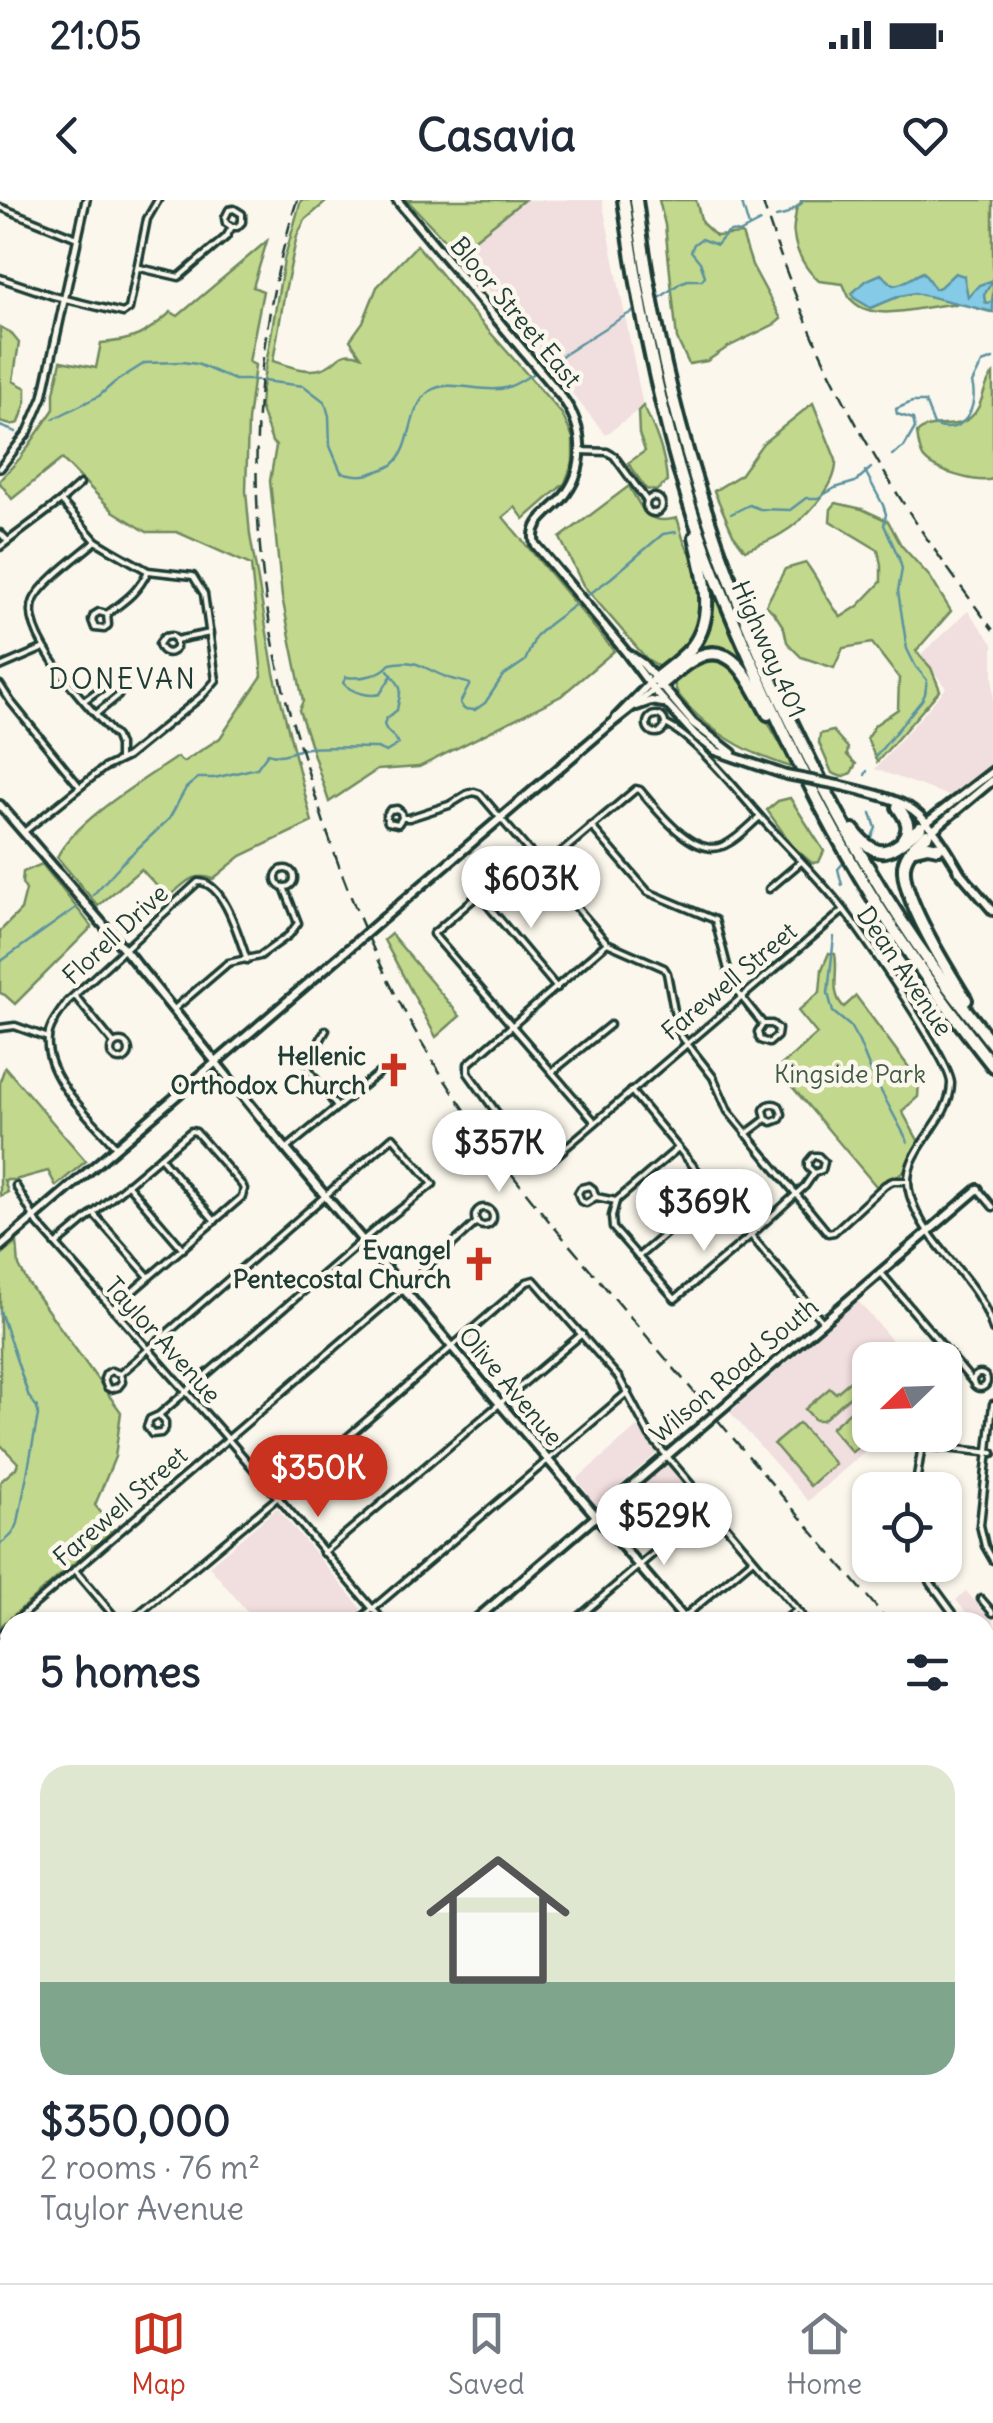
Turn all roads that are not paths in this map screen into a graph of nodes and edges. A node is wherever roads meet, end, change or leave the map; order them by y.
1 (86, 200) edge
2 (158, 200) edge
3 (397, 200) edge
4 (624, 200) edge
5 (636, 200) edge
6 (0, 207) edge
7 (232, 227) dead end
8 (77, 238) junction
9 (138, 268) junction
10 (0, 278) edge
11 (644, 298) junction
12 (63, 299) junction
13 (649, 319) junction
14 (581, 451) junction
15 (0, 468) edge
16 (80, 484) dead end
17 (687, 497) junction
18 (647, 500) dead end
19 (61, 501) junction
20 (0, 532) edge
21 (96, 541) junction
22 (8, 542) junction
23 (0, 547) edge
24 (148, 571) junction
25 (107, 614) dead end
26 (210, 634) junction
27 (176, 640) dead end
28 (44, 648) junction
29 (0, 667) edge
30 (654, 684) junction
31 (0, 685) edge
32 (84, 700) junction
33 (667, 705) junction
34 (632, 708) junction
35 (96, 714) junction
36 (612, 723) junction
37 (664, 724) dead end
38 (793, 754) junction
39 (739, 758) junction
40 (119, 760) junction
41 (993, 772) edge
42 (993, 780) edge
43 (80, 786) junction
44 (832, 802) junction
45 (894, 804) junction
46 (950, 804) junction
47 (0, 805) edge
48 (914, 810) junction
49 (760, 816) junction
50 (500, 817) junction
51 (402, 818) dead end
52 (591, 826) junction
53 (926, 829) junction
54 (24, 833) junction
55 (905, 848) junction
56 (938, 848) junction
57 (529, 852) junction
58 (802, 862) junction
59 (543, 868) junction
60 (960, 872) junction
61 (284, 887) dead end
62 (770, 889) dead end
63 (480, 896) junction
64 (844, 910) junction
65 (993, 910) edge
66 (607, 944) junction
67 (125, 950) junction
68 (246, 960) junction
69 (557, 988) junction
70 (75, 996) junction
71 (740, 997) junction
72 (173, 1010) junction
73 (763, 1024) dead end
74 (610, 1025) dead end
75 (512, 1026) junction
76 (0, 1028) edge
77 (326, 1030) dead end
78 (48, 1038) junction
79 (993, 1043) edge
80 (114, 1044) dead end
81 (686, 1044) junction
82 (216, 1062) junction
83 (993, 1066) edge
84 (380, 1072) dead end
85 (552, 1072) junction
86 (631, 1091) junction
87 (337, 1107) junction
88 (766, 1119) dead end
89 (596, 1122) junction
90 (746, 1134) junction
91 (116, 1146) junction
92 (678, 1148) junction
93 (286, 1149) junction
94 (160, 1157) junction
95 (814, 1173) dead end
96 (907, 1180) junction
97 (127, 1184) junction
98 (16, 1186) dead end
99 (978, 1189) joint
100 (714, 1192) junction
101 (796, 1195) junction
102 (325, 1196) junction
103 (596, 1197) dead end
104 (616, 1201) junction
105 (993, 1207) edge
106 (93, 1213) junction
107 (33, 1218) junction
108 (215, 1221) junction
109 (477, 1222) dead end
110 (928, 1231) junction
111 (750, 1236) junction
112 (362, 1240) junction
113 (56, 1245) junction
114 (0, 1247) edge
115 (183, 1249) junction
116 (638, 1257) junction
117 (880, 1272) junction
118 (149, 1277) junction
119 (404, 1289) junction
120 (112, 1309) junction
121 (822, 1322) junction
122 (993, 1330) edge
123 (582, 1334) junction
124 (451, 1346) junction
125 (148, 1349) junction
126 (120, 1374) dead end
127 (972, 1381) dead end
128 (186, 1391) junction
129 (628, 1392) junction
130 (499, 1403) junction
131 (993, 1404) edge
132 (159, 1416) dead end
133 (228, 1439) junction
134 (990, 1453) edge
135 (666, 1455) junction
136 (547, 1459) junction
137 (918, 1472) edge
138 (278, 1498) junction
139 (709, 1506) junction
140 (596, 1515) junction
141 (324, 1553) junction
142 (753, 1559) junction
143 (993, 1560) edge
144 (638, 1566) junction
145 (75, 1570) junction
146 (929, 1582) edge
147 (980, 1600) dead end
148 (373, 1610) junction
149 (796, 1610) joint
150 (26, 1612) edge
151 (111, 1612) edge
152 (141, 1612) edge
153 (370, 1612) edge
154 (484, 1612) edge
155 (585, 1612) edge
156 (675, 1612) edge
157 (692, 1612) edge
158 (794, 1612) edge
159 (954, 1612) dead end
160 (992, 1612) edge

1 - 8 street
2 - 9 street
3 - 14 main road, Bloor Street East
4 - 11 highway, Highway 401
5 - 11 highway, Highway 401
6 - 8 street
7 - 9 street
8 - 12 street
9 - 12 street
10 - 12 street
11 - 13 highway, Highway 401
12 - 15 street
13 - 17 highway, Highway 401
13 - 44 highway, Highway 401
14 - 18 street
14 - 30 main road
16 - 19 street
17 - 30 highway
17 - 38 highway, Highway 401
19 - 21 street
19 - 22 street
20 - 22 street
21 - 24 street
21 - 28 street
22 - 23 street
24 - 25 street
24 - 26 street
26 - 27 street
26 - 40 street
28 - 29 street
28 - 32 street
30 - 33 main road
30 - 34 main road
30 - 36 main road
30 - 38 highway
30 - 39 main road
31 - 43 street
32 - 35 street
32 - 35 street
33 - 34 main road
33 - 39 main road
34 - 36 main road
35 - 40 street
36 - 50 main road
37 - 49 street, Dean Avenue
38 - 83 highway, Highway 401
39 - 45 main road, bridge
40 - 43 street
41 - 46 main road
42 - 53 main road
43 - 54 street
44 - 55 highway
44 - 79 highway, Highway 401
45 - 48 main road
45 - 53 main road
45 - 55 highway
46 - 48 main road
46 - 53 main road
47 - 54 main road, Olive Avenue
48 - 53 main road
49 - 52 street
49 - 58 street, Dean Avenue
50 - 51 street
50 - 57 street
50 - 82 main road, bridge
52 - 59 street
52 - 71 street
53 - 55 highway
53 - 56 main road
53 - 60 main road
54 - 67 main road, Olive Avenue
55 - 56 highway
55 - 79 highway
56 - 60 main road
57 - 59 street
57 - 63 street
58 - 62 street
58 - 64 street, Dean Avenue
59 - 66 street
60 - 65 main road
61 - 68 street
63 - 69 street
63 - 75 street
64 - 71 street, Farewell Street
64 - 96 street, Dean Avenue
66 - 69 street
66 - 81 street
67 - 68 street, Florell Drive
67 - 70 street, Florell Drive
67 - 72 main road, Olive Avenue
68 - 72 street
69 - 75 street
70 - 78 street, Florell Drive
70 - 80 street
71 - 73 street
71 - 81 street, Farewell Street
72 - 82 main road, Olive Avenue
74 - 85 street
75 - 85 street
75 - 89 street, Farewell Street
76 - 78 street
77 - 87 street
78 - 91 street
81 - 86 street, Farewell Street
81 - 90 street
82 - 91 main road
82 - 93 main road, Olive Avenue
84 - 87 street
85 - 89 street
86 - 89 street, Farewell Street
86 - 92 street
87 - 93 street
88 - 90 street
90 - 101 street
91 - 107 main road
92 - 100 street
92 - 104 street
93 - 102 main road, Olive Avenue
94 - 97 street
94 - 108 street
94 - 108 street
95 - 101 street
96 - 101 street
96 - 110 street
97 - 106 street
97 - 115 street
98 - 107 street, Taylor Avenue
99 - 105 street
99 - 110 main road, Wilson Road South
100 - 111 street
100 - 116 street
101 - 111 street
102 - 112 main road, Olive Avenue
102 - 112 street
102 - 125 street
103 - 104 street
104 - 116 street
106 - 113 street
106 - 118 street
107 - 113 street, Taylor Avenue
107 - 114 main road
108 - 115 street
109 - 119 street, Farewell Street
110 - 117 main road, Wilson Road South
110 - 122 street
111 - 116 street
111 - 121 street
112 - 119 main road, Olive Avenue
112 - 128 street
113 - 120 street, Taylor Avenue
115 - 118 street
117 - 121 main road, Wilson Road South
117 - 127 street
118 - 120 street
119 - 124 main road, Olive Avenue
119 - 133 street, Farewell Street
120 - 125 street, Taylor Avenue
121 - 135 main road, Wilson Road South
123 - 124 street
123 - 129 street
123 - 130 street
124 - 130 main road, Olive Avenue
124 - 138 street
125 - 126 street
125 - 128 street, Taylor Avenue
128 - 132 street
128 - 133 street, Taylor Avenue
129 - 135 street
129 - 136 street
130 - 136 main road, Olive Avenue
130 - 141 street
131 - 134 street
133 - 138 street, Taylor Avenue
133 - 145 street, Farewell Street
134 - 137 street
134 - 143 street
135 - 139 street
135 - 140 main road, Wilson Road South
136 - 140 main road, Olive Avenue
136 - 148 street
138 - 141 street, Taylor Avenue
138 - 152 street
139 - 142 street
139 - 144 street
140 - 144 main road, Olive Avenue
140 - 154 main road, Wilson Road South
141 - 148 street, Taylor Avenue
142 - 149 street
142 - 157 street
144 - 155 street
144 - 156 main road, Olive Avenue
145 - 150 street, Farewell Street
145 - 151 street
146 - 159 street
147 - 160 street
148 - 153 street
149 - 158 street

